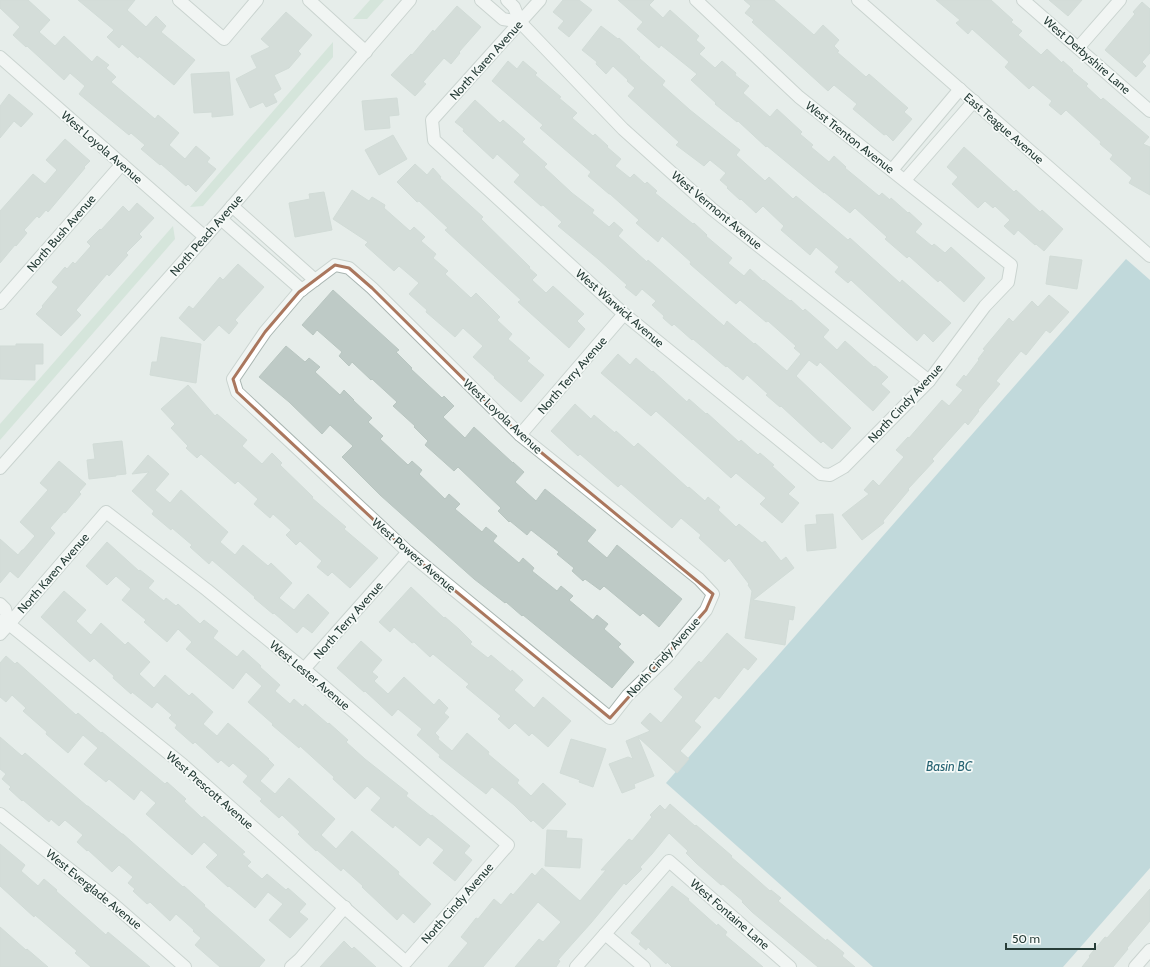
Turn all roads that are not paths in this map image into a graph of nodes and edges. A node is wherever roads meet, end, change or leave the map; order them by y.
1 (179, 0) edge
2 (257, 0) edge
3 (309, 0) edge
4 (410, 0) edge
5 (481, 0) edge
6 (506, 0) edge
7 (540, 0) edge
8 (696, 0) edge
9 (858, 0) edge
10 (1023, 0) edge
11 (1120, 0) edge
12 (520, 22) junction
13 (1078, 48) junction
14 (366, 52) junction
15 (1, 60) edge
16 (960, 89) junction
17 (974, 101) junction
18 (1150, 111) edge
19 (432, 120) joint
20 (122, 164) junction
21 (892, 170) junction
22 (905, 180) junction
23 (232, 206) junction
24 (221, 219) junction
25 (205, 237) junction
26 (1150, 256) edge
27 (1011, 265) joint
28 (315, 280) junction
29 (302, 290) junction
30 (0, 303) edge
31 (624, 314) junction
32 (929, 381) junction
33 (520, 435) junction
34 (0, 468) edge
35 (830, 475) joint
36 (106, 512) joint
37 (408, 552) junction
38 (713, 594) joint
39 (0, 604) edge
40 (4, 622) edge
41 (0, 634) edge
42 (304, 669) junction
43 (610, 718) joint
44 (0, 814) edge
45 (508, 845) joint
46 (345, 908) junction
47 (605, 934) junction
48 (1150, 950) edge
49 (406, 962) joint
50 (185, 967) edge
51 (291, 967) edge
52 (576, 967) edge
53 (644, 967) edge
54 (790, 967) edge
55 (1135, 967) edge

1 - 2 street
3 - 14 street
4 - 14 street, North Peach Avenue
5 - 12 street
6 - 12 street, West Vermont Avenue
7 - 12 street, North Karen Avenue
8 - 21 street, West Trenton Avenue
9 - 16 street, East Teague Avenue
10 - 13 street, West Derbyshire Lane
11 - 13 street
12 - 19 street, North Karen Avenue
12 - 32 street, West Vermont Avenue
13 - 18 street, West Derbyshire Lane
14 - 23 street, North Peach Avenue
15 - 20 street, West Loyola Avenue
16 - 17 street, East Teague Avenue
16 - 21 street
17 - 22 street
17 - 26 street, East Teague Avenue
19 - 31 street, West Warwick Avenue
20 - 25 street, West Loyola Avenue
20 - 30 street, North Bush Avenue
21 - 22 street, West Trenton Avenue
22 - 27 street, West Trenton Avenue
23 - 24 street, North Peach Avenue
23 - 28 street
24 - 25 street, North Peach Avenue
24 - 29 street
25 - 34 street, North Peach Avenue
27 - 32 street, North Cindy Avenue
28 - 29 street
28 - 33 street, West Loyola Avenue
29 - 37 street, West Powers Avenue
31 - 33 street, North Terry Avenue
31 - 35 street, West Warwick Avenue
32 - 35 street, North Cindy Avenue
33 - 38 street, West Loyola Avenue
36 - 40 street, North Karen Avenue
36 - 42 street, West Lester Avenue
37 - 42 street, North Terry Avenue
37 - 43 street, West Powers Avenue
38 - 43 street, North Cindy Avenue
39 - 40 street
40 - 41 street, North Karen Avenue
40 - 46 street, West Prescott Avenue
42 - 45 street, West Lester Avenue
44 - 50 street, West Everglade Avenue
45 - 49 street, North Cindy Avenue
46 - 49 street, West Prescott Avenue
46 - 51 street
47 - 52 street
47 - 53 street
47 - 54 street, West Fontaine Lane
48 - 55 street

